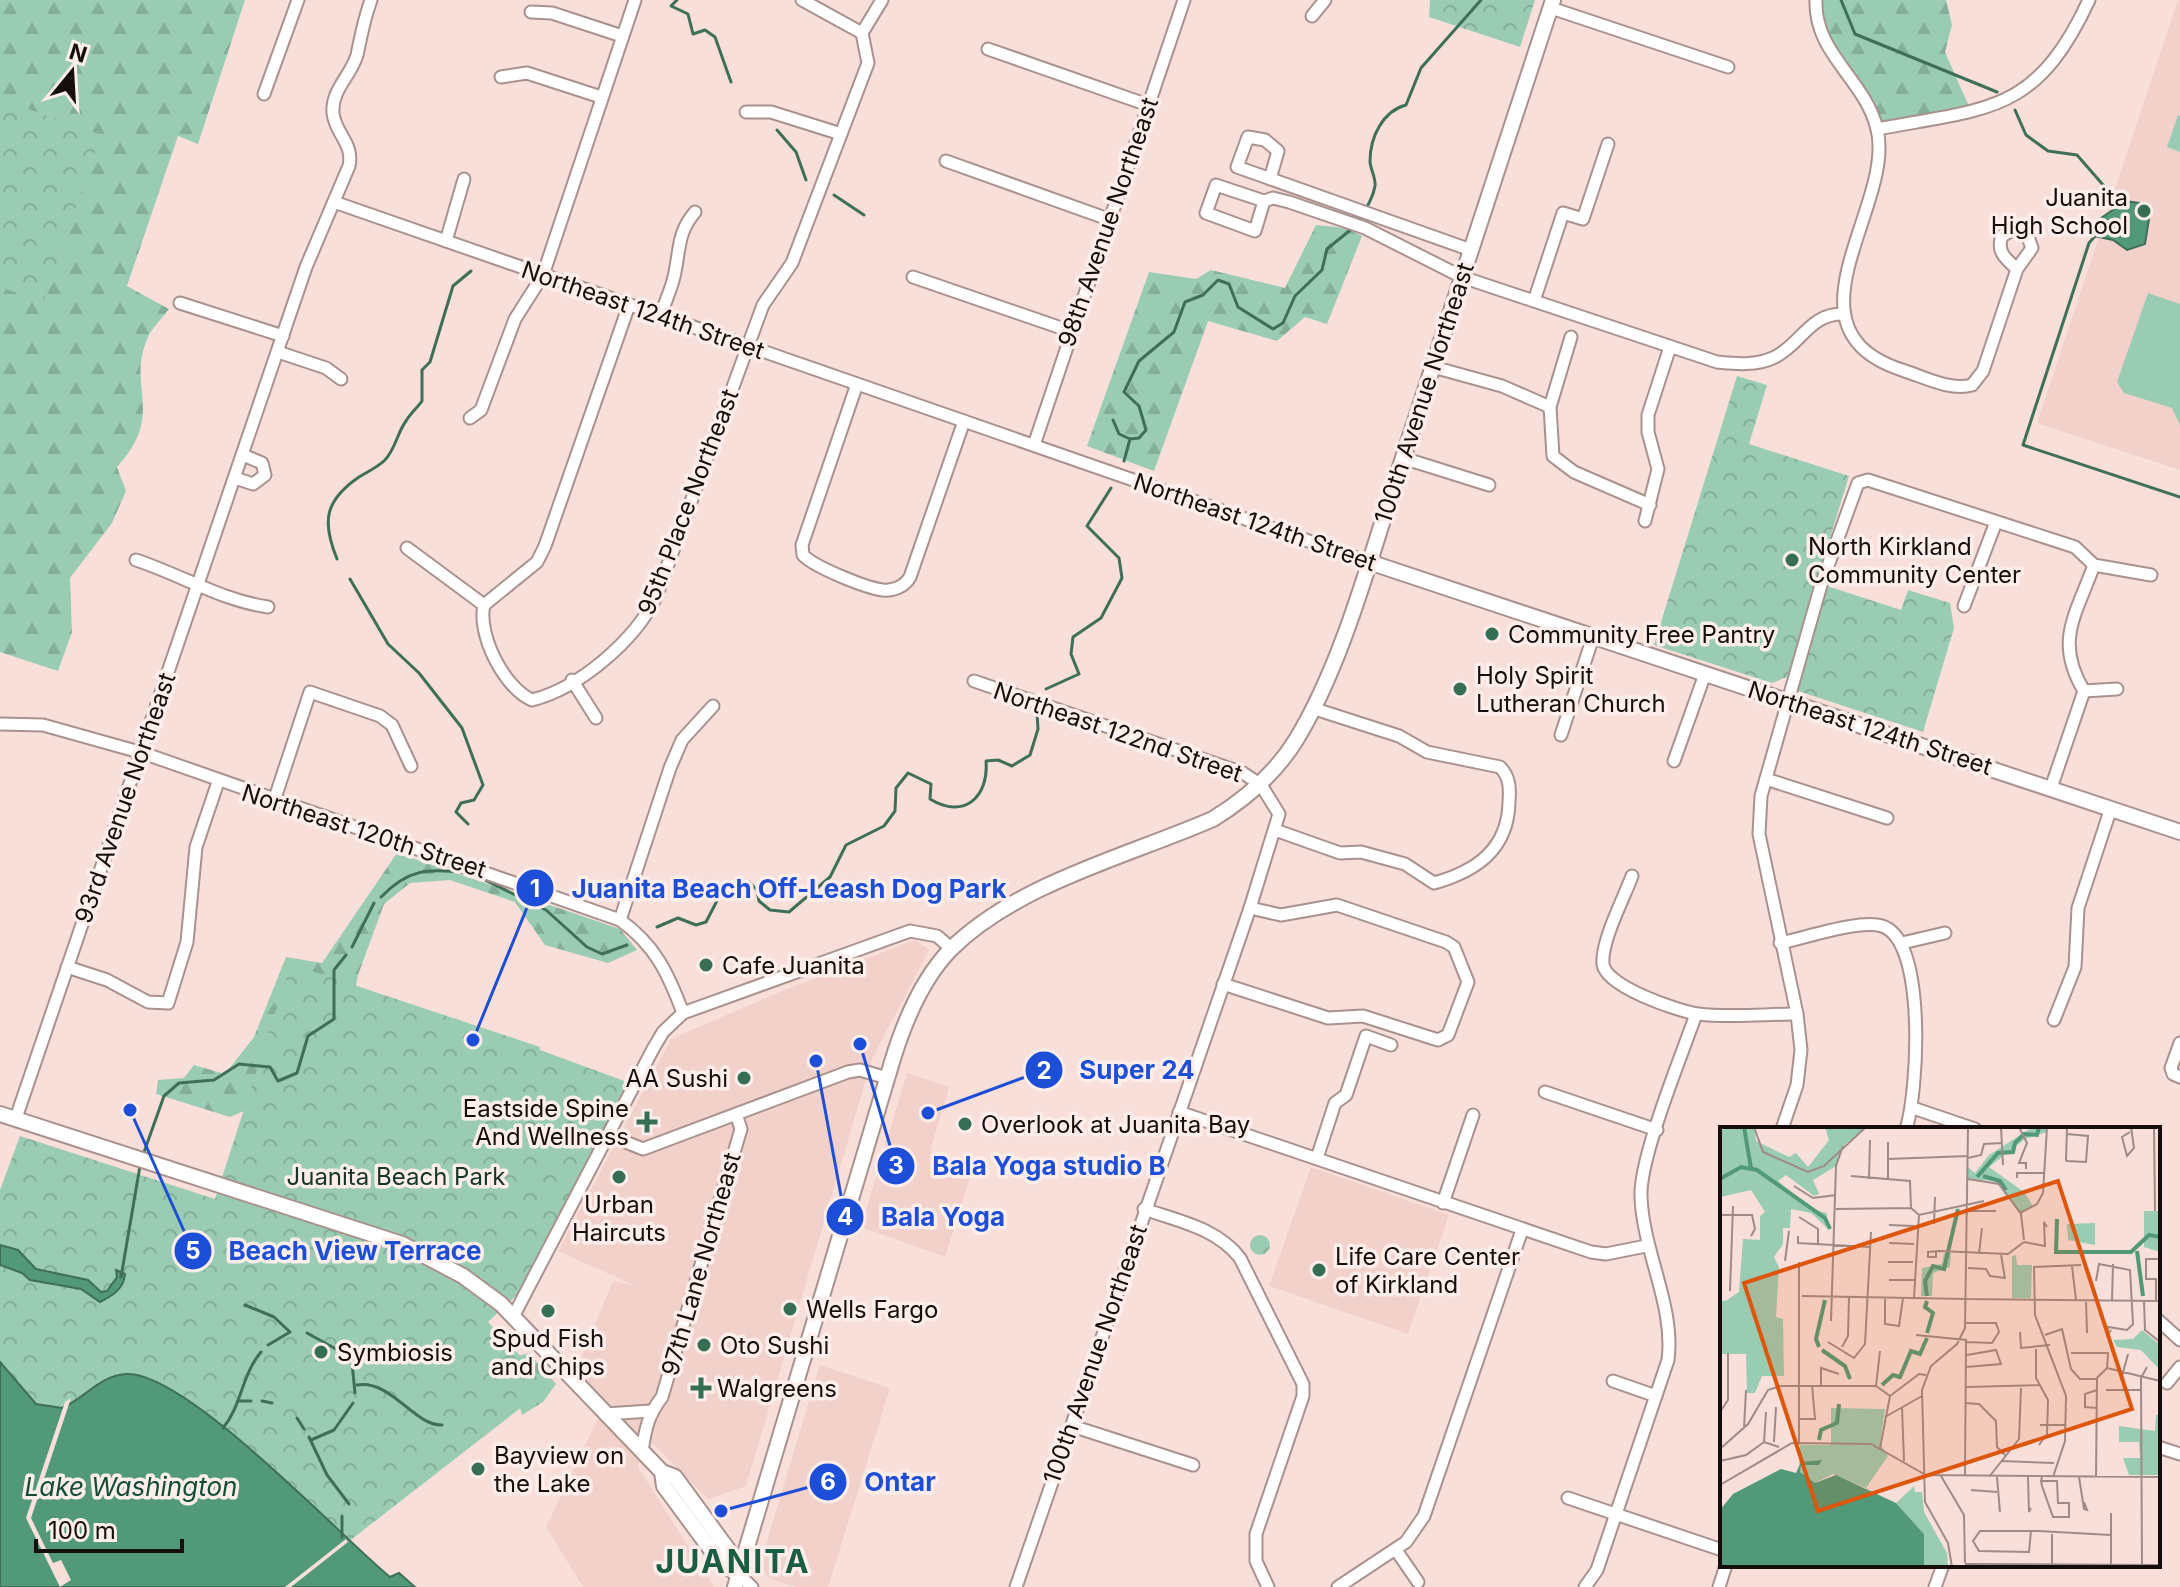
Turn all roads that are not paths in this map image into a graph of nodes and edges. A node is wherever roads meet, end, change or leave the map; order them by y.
1 (298, 0) edge
2 (371, 0) edge
3 (635, 0) edge
4 (802, 0) edge
5 (882, 0) edge
6 (1184, 0) edge
7 (1325, 0) edge
8 (1816, 0) edge
9 (2089, 0) edge
10 (1552, 4) edge
11 (531, 12) dead end
12 (1312, 16) dead end
13 (862, 33) junction
14 (622, 36) junction
15 (988, 49) dead end
16 (1728, 67) dead end
17 (501, 77) dead end
18 (264, 94) dead end
19 (601, 97) junction
20 (1148, 105) junction
21 (746, 112) dead end
22 (1877, 129) junction
23 (841, 134) junction
24 (1608, 144) dead end
25 (946, 161) dead end
26 (464, 179) dead end
27 (1270, 179) dead end
28 (1264, 201) junction
29 (334, 202) junction
30 (695, 212) dead end
31 (1108, 219) junction
32 (446, 241) junction
33 (1471, 250) junction
34 (2017, 269) dead end
35 (543, 275) junction
36 (913, 277) dead end
37 (1462, 277) junction
38 (1534, 301) junction
39 (180, 303) dead end
40 (629, 305) junction
41 (1844, 314) junction
42 (661, 315) junction
43 (1070, 331) junction
44 (283, 336) junction
45 (1571, 337) dead end
46 (746, 345) junction
47 (1670, 347) junction
48 (278, 352) junction
49 (1433, 367) junction
50 (341, 379) dead end
51 (857, 384) junction
52 (1550, 407) junction
53 (470, 418) dead end
54 (964, 421) junction
55 (1034, 445) junction
56 (243, 455) junction
57 (1403, 458) junction
58 (235, 478) junction
59 (1489, 485) dead end
60 (1650, 505) junction
61 (1645, 521) dead end
62 (1996, 522) junction
63 (407, 548) dead end
64 (136, 560) dead end
65 (1369, 562) junction
66 (2094, 565) junction
67 (2151, 575) dead end
68 (198, 586) junction
69 (484, 605) junction
70 (1964, 606) dead end
71 (268, 607) dead end
72 (1593, 637) junction
73 (1705, 674) junction
74 (572, 680) junction
75 (974, 681) dead end
76 (2117, 689) dead end
77 (2084, 691) junction
78 (1787, 700) junction
79 (713, 706) dead end
80 (1312, 708) junction
81 (596, 718) dead end
82 (0, 724) edge
83 (1561, 735) dead end
84 (143, 753) junction
85 (1674, 761) dead end
86 (411, 766) dead end
87 (1766, 779) junction
88 (218, 782) junction
89 (1261, 785) junction
90 (2051, 788) junction
91 (274, 801) junction
92 (2111, 808) junction
93 (1887, 818) dead end
94 (1275, 830) junction
95 (2180, 832) edge
96 (1632, 876) dead end
97 (1250, 908) junction
98 (620, 920) junction
99 (1945, 933) dead end
100 (1780, 943) junction
101 (1902, 943) junction
102 (952, 949) junction
103 (67, 967) junction
104 (1223, 984) junction
105 (683, 1013) junction
106 (1696, 1014) junction
107 (1797, 1014) junction
108 (2054, 1020) dead end
109 (2180, 1043) edge
110 (1391, 1045) dead end
111 (2180, 1077) edge
112 (887, 1078) junction
113 (1545, 1092) dead end
114 (1913, 1108) junction
115 (1179, 1112) junction
116 (0, 1114) edge
117 (736, 1114) junction
118 (1473, 1115) dead end
119 (16, 1118) junction
120 (1783, 1127) edge
121 (1907, 1127) edge
122 (1969, 1127) edge
123 (1657, 1130) junction
124 (608, 1135) junction
125 (1317, 1158) junction
126 (1443, 1203) junction
127 (1144, 1209) junction
128 (1522, 1230) junction
129 (1646, 1246) junction
130 (514, 1315) junction
131 (2160, 1322) edge
132 (2180, 1340) edge
133 (2180, 1367) edge
134 (1613, 1381) dead end
135 (2167, 1383) dead end
136 (1656, 1396) junction
137 (651, 1411) junction
138 (605, 1414) junction
139 (1072, 1426) junction
140 (2160, 1448) edge
141 (642, 1452) junction
142 (2180, 1454) edge
143 (1193, 1465) dead end
144 (1568, 1498) dead end
145 (1616, 1514) junction
146 (1720, 1549) edge
147 (1396, 1550) junction
148 (1725, 1567) edge
149 (1942, 1567) edge
150 (737, 1581) edge
151 (1418, 1582) dead end
152 (752, 1587) edge
153 (1016, 1587) edge
154 (1268, 1587) edge
155 (1338, 1587) edge
156 (1585, 1587) edge
157 (1719, 1587) edge
158 (1935, 1587) edge

1 - 18 street
2 - 29 street, 93rd Avenue Northeast
3 - 14 street
4 - 13 street
5 - 13 street
6 - 20 street, 98th Avenue Northeast
7 - 12 street
8 - 22 street
9 - 22 street
10 - 16 street
10 - 33 main road, 100th Avenue Northeast
11 - 14 street
13 - 23 street, 95th Place Northeast
14 - 19 street
15 - 20 street
17 - 19 street
19 - 35 street
20 - 31 street, 98th Avenue Northeast
21 - 23 street
22 - 41 street
23 - 46 street, 95th Place Northeast
24 - 38 street
25 - 31 street
26 - 32 street
27 - 33 street
28 - 28 street
28 - 37 street
29 - 32 street, Northeast 124th Street
29 - 44 street, 93rd Avenue Northeast
30 - 42 street
31 - 43 street, 98th Avenue Northeast
32 - 35 street, Northeast 124th Street
33 - 37 main road, 100th Avenue Northeast
34 - 41 street
35 - 40 street, Northeast 124th Street
35 - 53 street
36 - 43 street
37 - 38 street
37 - 49 main road, 100th Avenue Northeast
38 - 47 street
39 - 44 street
40 - 42 street, Northeast 124th Street
40 - 69 street
41 - 47 street
42 - 46 street, Northeast 124th Street
43 - 55 street, 98th Avenue Northeast
44 - 48 street, 93rd Avenue Northeast
45 - 52 street
46 - 51 street, Northeast 124th Street
46 - 74 street, 95th Place Northeast
47 - 60 street
48 - 50 street
48 - 56 street, 93rd Avenue Northeast
49 - 52 street
49 - 57 main road, 100th Avenue Northeast
51 - 54 street, Northeast 124th Street
51 - 54 street
52 - 60 street
54 - 55 street, Northeast 124th Street
55 - 65 street, Northeast 124th Street
56 - 58 street, 93rd Avenue Northeast
56 - 58 street
57 - 59 street
57 - 65 main road, 100th Avenue Northeast
58 - 68 street, 93rd Avenue Northeast
60 - 61 street
62 - 66 street
62 - 70 street
62 - 78 street
63 - 69 street
64 - 68 street
65 - 72 main road, Northeast 124th Street
65 - 80 main road, 100th Avenue Northeast
66 - 67 street
66 - 77 street
68 - 71 street
68 - 84 street, 93rd Avenue Northeast
69 - 74 street, 95th Place Northeast
72 - 73 main road, Northeast 124th Street
72 - 83 street
73 - 78 main road, Northeast 124th Street
73 - 85 street
74 - 81 street
75 - 89 street, Northeast 122nd Street
76 - 77 street
77 - 90 street
78 - 87 street
78 - 90 main road, Northeast 124th Street
79 - 98 street
80 - 89 main road, 100th Avenue Northeast
80 - 94 street
82 - 84 street, Northeast 120th Street
84 - 88 street, Northeast 120th Street
84 - 103 street, 93rd Avenue Northeast
86 - 91 street
87 - 93 street
87 - 100 street
88 - 91 street, Northeast 120th Street
88 - 103 street
89 - 94 street
89 - 102 main road, 100th Avenue Northeast
90 - 92 main road, Northeast 124th Street
91 - 98 street, Northeast 120th Street
92 - 95 main road, Northeast 124th Street
92 - 108 street
94 - 97 street, 100th Avenue Northeast
96 - 106 street
97 - 104 street, 100th Avenue Northeast
97 - 104 street
98 - 105 street, Northeast 120th Street
99 - 101 street
100 - 101 street
100 - 107 street
101 - 114 street
102 - 105 street
102 - 112 main road
103 - 119 street, 93rd Avenue Northeast
104 - 115 street, 100th Avenue Northeast
105 - 124 street
106 - 107 street
106 - 123 street
107 - 120 street
109 - 111 street
110 - 125 street
112 - 117 street
112 - 150 main road
113 - 123 street
114 - 121 street
114 - 122 street
115 - 125 street
115 - 127 street, 100th Avenue Northeast
116 - 119 main road
117 - 124 street
117 - 137 street, 97th Lane Northeast
118 - 126 street
119 - 130 main road
123 - 129 street
124 - 130 street
125 - 126 street
126 - 128 street
127 - 139 street, 100th Avenue Northeast
127 - 154 street
128 - 129 street
128 - 147 street
129 - 136 street
130 - 138 main road
131 - 132 street
133 - 135 street
134 - 136 street
136 - 145 street
137 - 138 street
137 - 141 street, 97th Lane Northeast
138 - 141 main road
139 - 143 street
139 - 153 street, 100th Avenue Northeast
140 - 142 street
141 - 150 main road
144 - 145 street
145 - 146 street
145 - 156 street
147 - 151 street
147 - 155 street
148 - 157 street
149 - 158 street
150 - 152 street

